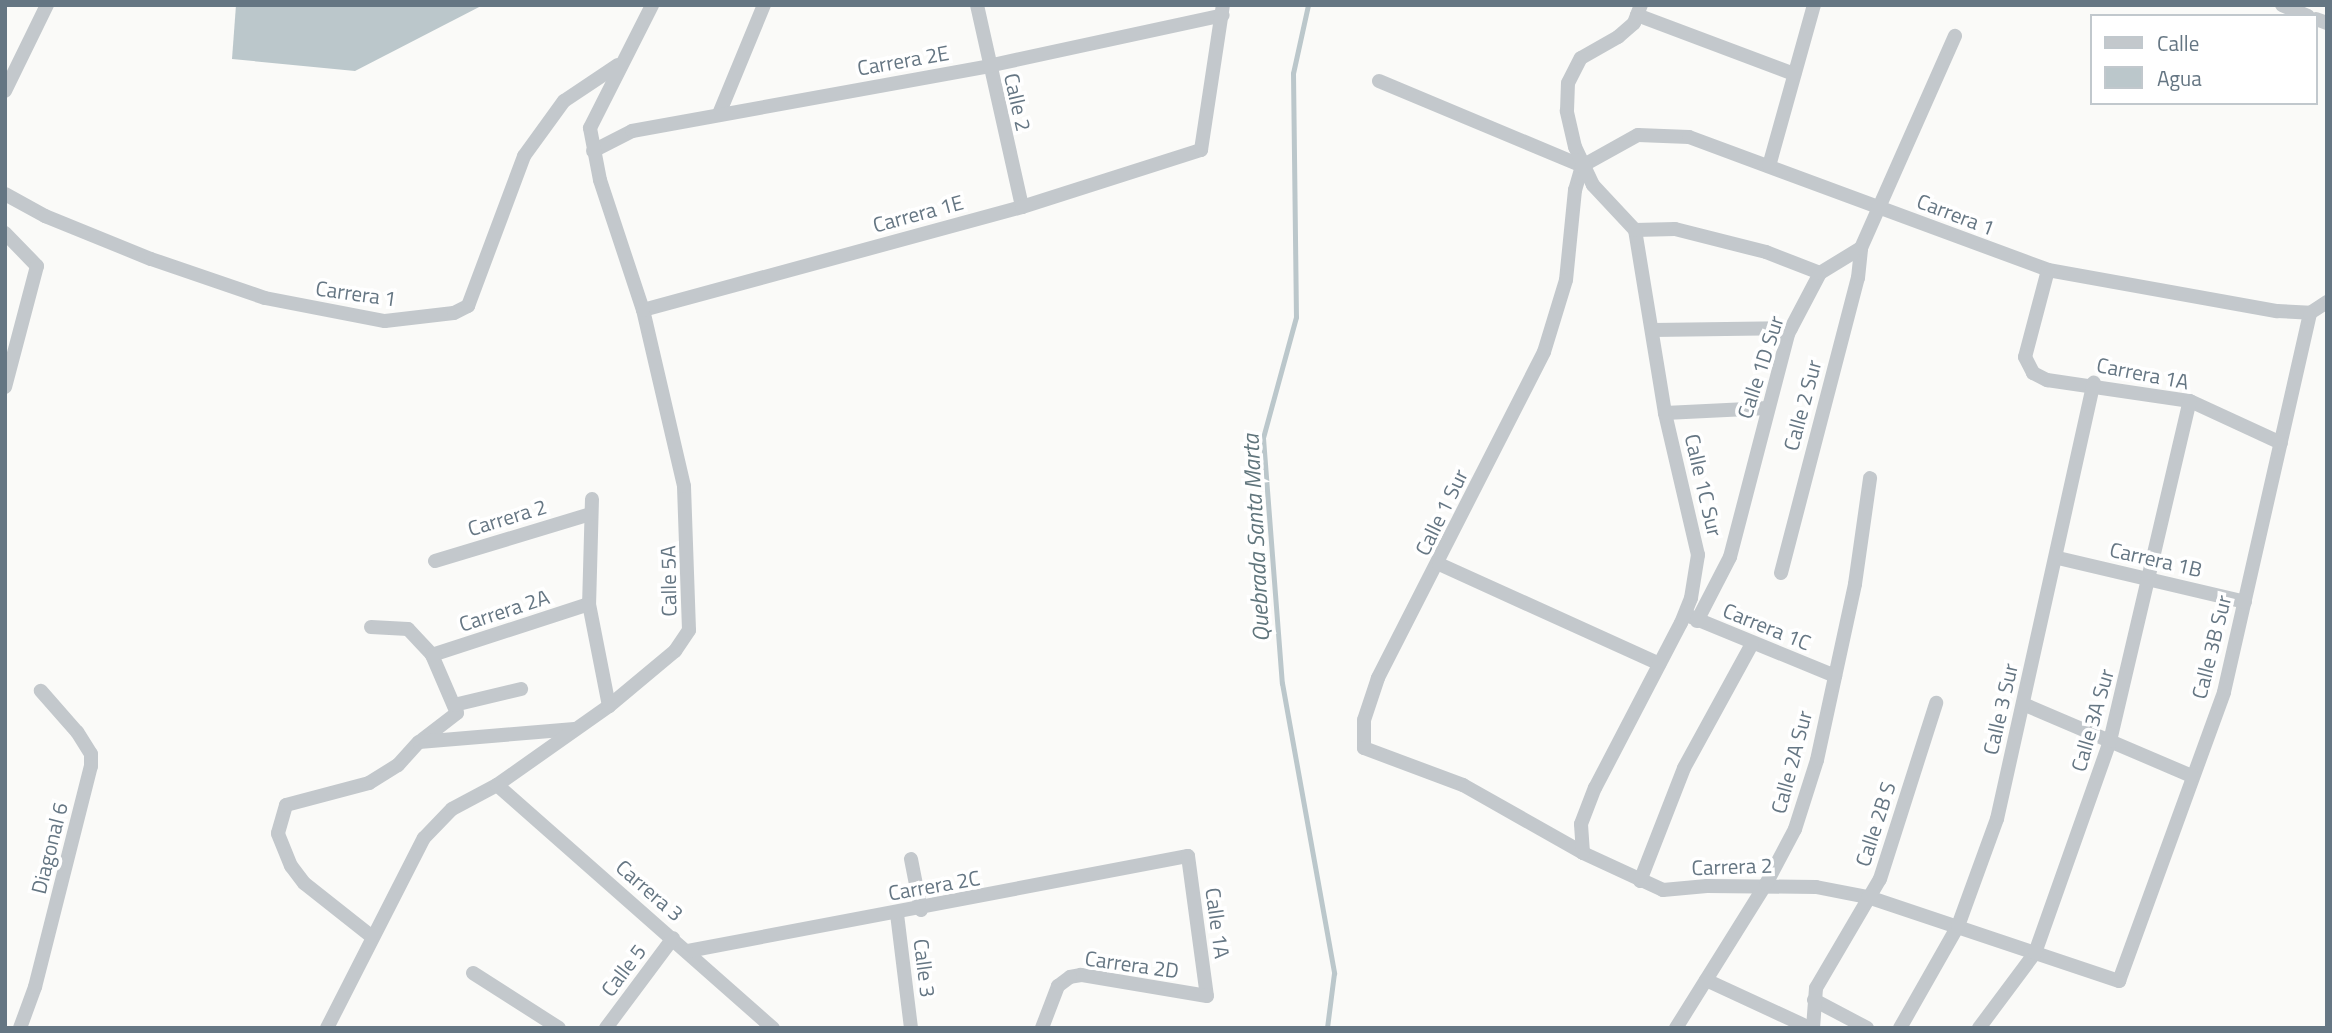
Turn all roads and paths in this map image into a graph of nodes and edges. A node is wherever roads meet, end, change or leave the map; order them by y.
1 (47, 5) edge
2 (652, 5) edge
3 (764, 5) edge
4 (977, 5) edge
5 (1814, 5) edge
6 (2282, 5) edge
7 (1223, 10) edge
8 (1639, 10) edge
9 (2303, 14) edge
10 (1955, 36) dead end
11 (619, 64) junction
12 (988, 66) junction
13 (1794, 74) junction
14 (1379, 81) dead end
15 (5, 91) edge
16 (719, 114) junction
17 (593, 151) junction
18 (1582, 166) junction
19 (1769, 166) junction
20 (5, 194) edge
21 (1022, 207) junction
22 (1881, 207) junction
23 (1635, 230) junction
24 (5, 233) edge
25 (1861, 248) junction
26 (2048, 270) junction
27 (1820, 273) junction
28 (2327, 302) edge
29 (643, 310) junction
30 (2310, 313) junction
31 (1791, 328) junction
32 (1653, 330) junction
33 (2094, 383) junction
34 (5, 385) edge
35 (2190, 401) junction
36 (1768, 408) junction
37 (1665, 413) junction
38 (2281, 443) junction
39 (1870, 478) dead end
40 (2058, 558) junction
41 (435, 561) dead end
42 (1439, 564) junction
43 (1781, 573) dead end
44 (2149, 579) junction
45 (2245, 602) junction
46 (589, 604) junction
47 (1691, 617) junction
48 (370, 627) dead end
49 (1752, 644) junction
50 (432, 654) junction
51 (1659, 664) junction
52 (1835, 676) junction
53 (521, 689) dead end
54 (41, 691) dead end
55 (1936, 703) dead end
56 (2023, 704) junction
57 (454, 705) junction
58 (609, 706) junction
59 (575, 729) junction
60 (2110, 741) junction
61 (419, 742) junction
62 (1364, 748) joint
63 (2192, 776) junction
64 (497, 785) junction
65 (1583, 853) junction
66 (1188, 856) joint
67 (911, 859) dead end
68 (1640, 881) junction
69 (1766, 884) junction
70 (1868, 897) junction
71 (921, 911) junction
72 (897, 914) junction
73 (1958, 926) junction
74 (371, 936) junction
75 (673, 938) junction
76 (688, 951) junction
77 (2035, 953) junction
78 (473, 972) dead end
79 (1706, 980) junction
80 (2119, 981) joint
81 (1207, 996) joint
82 (1814, 1000) junction
83 (20, 1028) edge
84 (327, 1028) edge
85 (559, 1028) edge
86 (606, 1028) edge
87 (773, 1028) edge
88 (911, 1028) edge
89 (1042, 1028) edge
90 (1676, 1028) edge
91 (1812, 1028) edge
92 (1867, 1028) edge
93 (1900, 1028) edge
94 (1979, 1028) edge

1 - 15 street
2 - 11 street, Calle 5A
3 - 16 street
4 - 12 street, Calle 2
5 - 13 street
6 - 9 street
7 - 12 street, Carrera 2E
7 - 21 street, Carrera 1E
8 - 13 street
8 - 18 street
10 - 22 street
11 - 17 street, Calle 5A
11 - 20 street, Carrera 1
12 - 16 street, Carrera 2E
12 - 21 street, Calle 2
13 - 19 street
14 - 18 street
16 - 17 street, Carrera 2E
17 - 29 street, Calle 5A
18 - 19 street, Carrera 1
18 - 23 street
18 - 42 street, Calle 1 Sur
19 - 22 street, Carrera 1
21 - 29 street, Carrera 1E
22 - 25 street
22 - 26 street, Carrera 1
23 - 27 street
23 - 32 street, Calle 1C Sur
24 - 34 street
25 - 27 street
25 - 43 street, Calle 2 Sur
26 - 30 street, Carrera 1
26 - 33 street, Carrera 1A
27 - 31 street, Calle 1D Sur
28 - 30 street
29 - 58 street, Calle 5A
30 - 38 street, Calle 3B Sur
31 - 32 street
31 - 36 street, Calle 1D Sur
32 - 37 street, Calle 1C Sur
33 - 35 street, Carrera 1A
33 - 40 street, Calle 3 Sur
35 - 38 street, Carrera 1A
35 - 44 street, Calle 3A Sur
36 - 37 street
36 - 47 street, Calle 1D Sur
37 - 47 street, Calle 1C Sur
38 - 45 street, Calle 3B Sur
39 - 52 street, Calle 2A Sur
40 - 44 street, Carrera 1B
40 - 56 street, Calle 3 Sur
41 - 46 street, Carrera 2
42 - 51 street
42 - 62 street, Calle 1 Sur
44 - 45 street, Carrera 1B
44 - 60 street, Calle 3A Sur
45 - 63 street, Calle 3B Sur
46 - 50 street, Carrera 2A
46 - 58 street
47 - 49 street, Carrera 1C
47 - 51 street, Calle 1C Sur
48 - 50 street
49 - 52 street, Carrera 1C
49 - 68 street
50 - 57 street
51 - 65 street, Calle 1C Sur
52 - 69 street, Calle 2A Sur
53 - 57 street
54 - 83 street, Diagonal 6
55 - 70 street, Calle 2B S
56 - 60 street
56 - 73 street, Calle 3 Sur
57 - 61 street
58 - 59 street, Calle 5A
59 - 61 street
59 - 64 street, Calle 5A
60 - 63 street
60 - 77 street, Calle 3A Sur
61 - 74 street
62 - 65 street, Carrera 2
63 - 80 street, Calle 3B Sur
64 - 74 street, Calle 5A
64 - 75 street, Carrera 3
65 - 68 street, Carrera 2
66 - 71 street, Carrera 2C
66 - 81 street, Calle 1A
67 - 71 street, Calle 3
68 - 69 street, Carrera 2
69 - 70 street, Carrera 2
69 - 79 street, Calle 2A Sur
70 - 73 street, Carrera 2
70 - 82 street, Calle 2B S
71 - 72 street, Carrera 2C
72 - 76 street, Carrera 2C
72 - 88 street, Calle 3
73 - 77 street, Carrera 2
73 - 93 street, Calle 3 Sur
74 - 84 street, Calle 5A
75 - 76 street, Carrera 3
75 - 86 street, Calle 5
76 - 87 street, Carrera 3
77 - 80 street, Carrera 2
77 - 94 street, Calle 3A Sur
78 - 85 street
79 - 90 street, Calle 2A Sur
79 - 91 street
81 - 89 street, Carrera 2D
82 - 91 street, Calle 2B S
82 - 92 street

